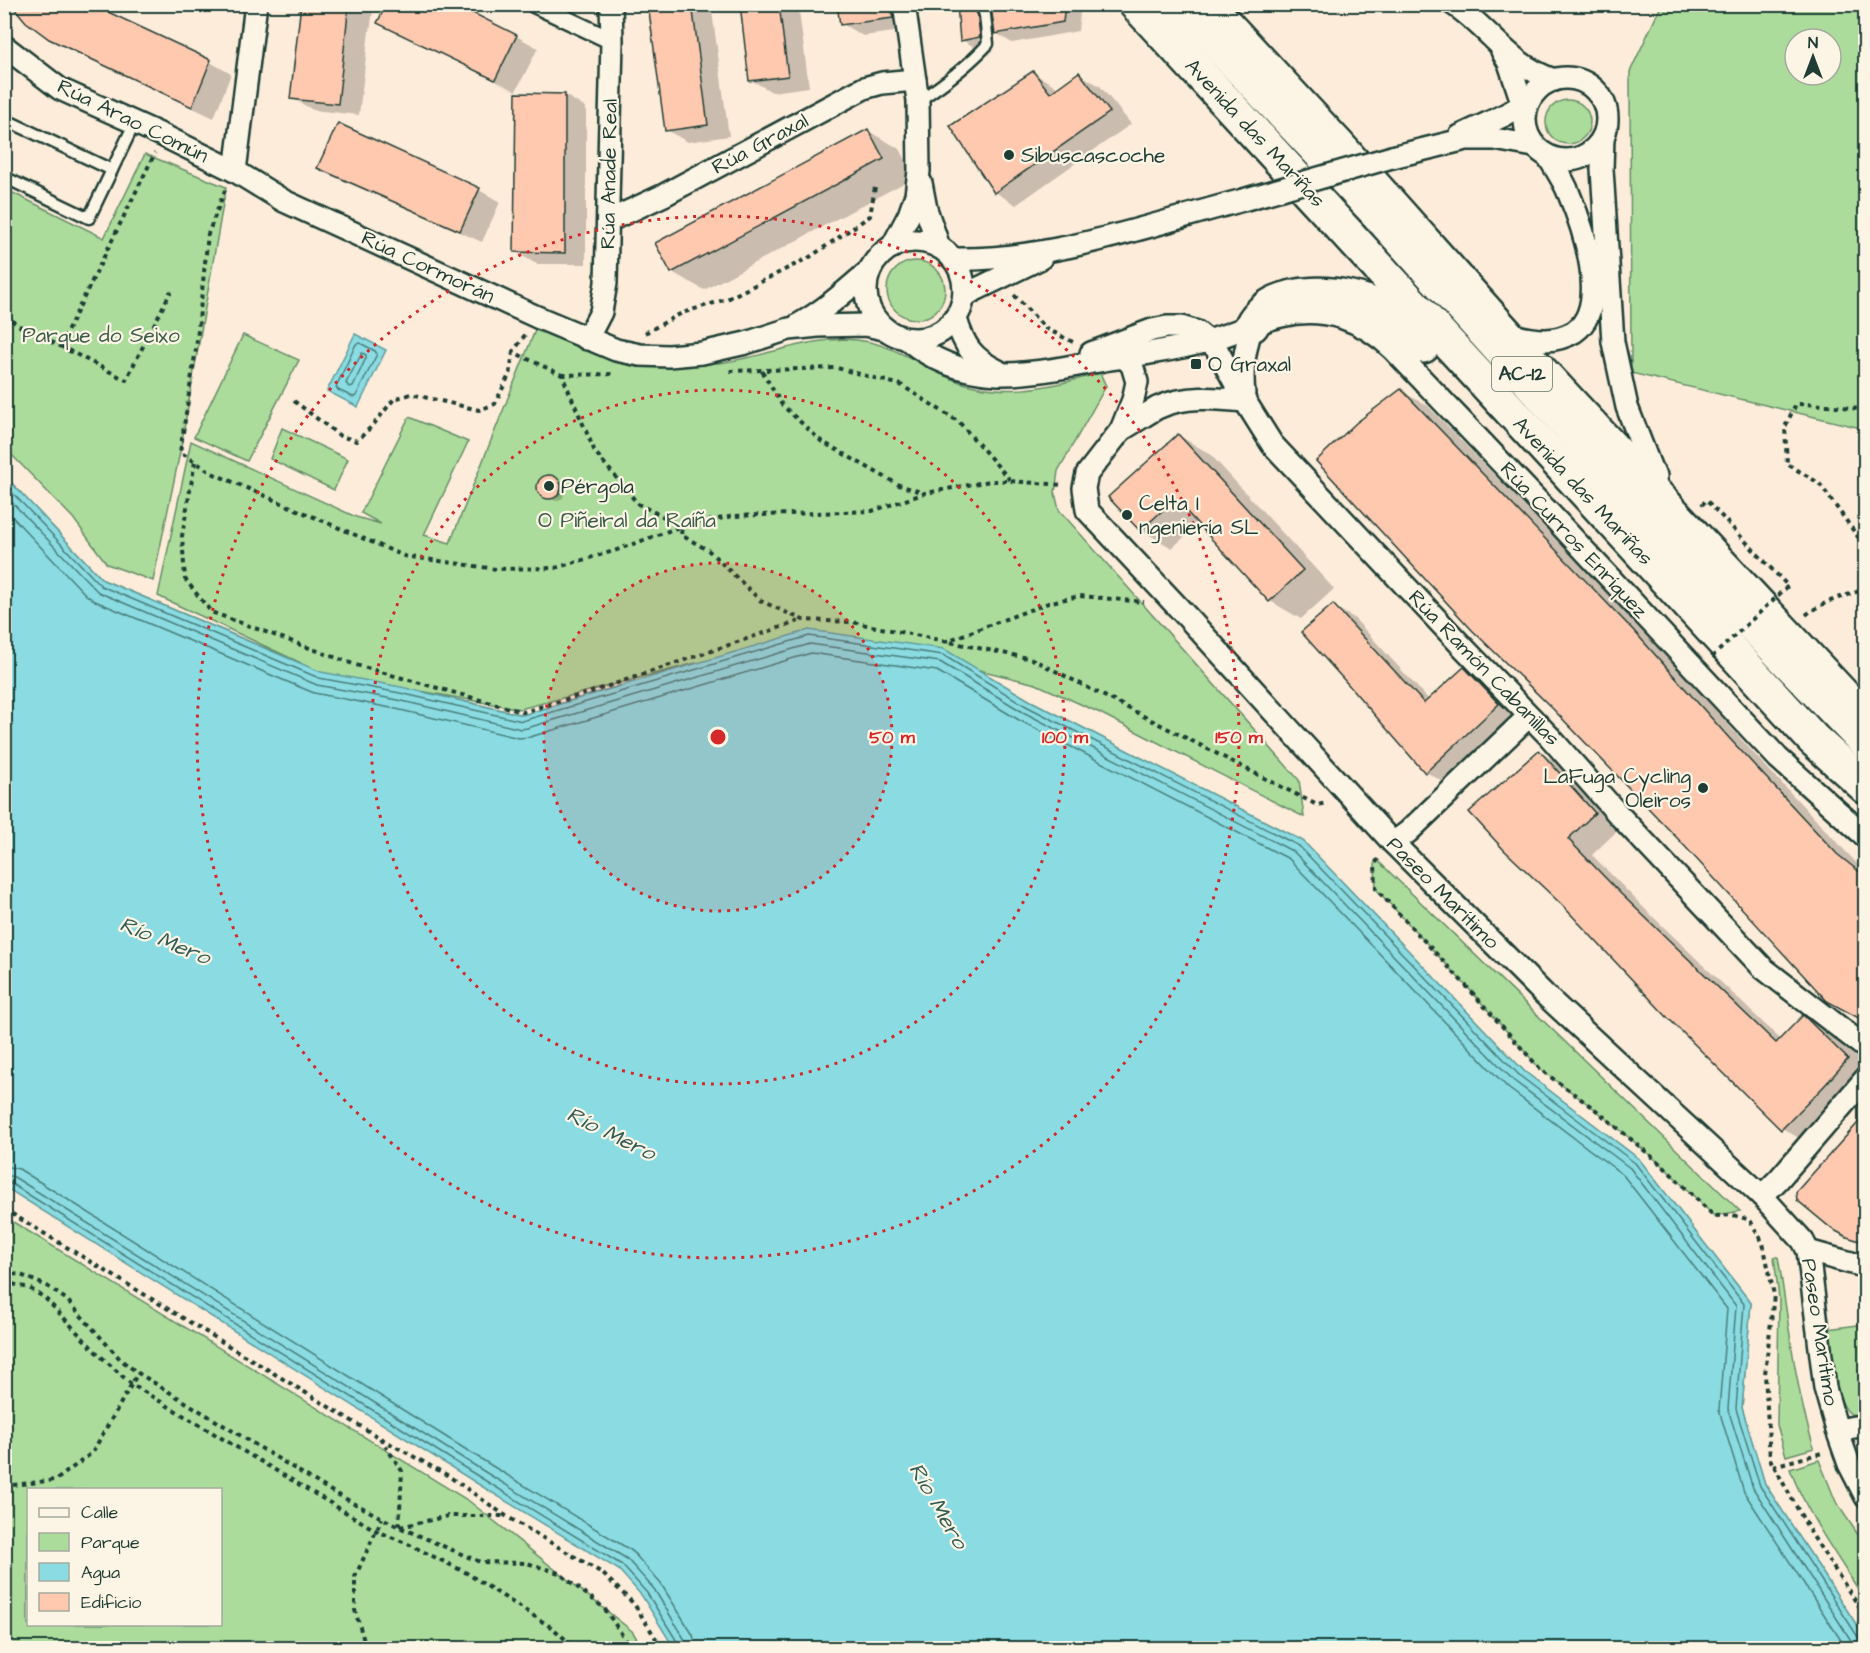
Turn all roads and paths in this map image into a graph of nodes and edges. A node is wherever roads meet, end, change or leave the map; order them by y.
1 (256, 4) edge
2 (534, 4) edge
3 (612, 4) edge
4 (904, 4) edge
5 (981, 4) edge
6 (1136, 4) edge
7 (1179, 4) edge
8 (1215, 4) edge
9 (1453, 4) edge
10 (612, 41) junction
11 (1499, 45) junction
12 (4, 46) edge
13 (915, 80) junction
14 (1554, 80) junction
15 (918, 101) junction
16 (1525, 105) junction
17 (4, 119) edge
18 (135, 122) junction
19 (164, 135) junction
20 (1604, 137) junction
21 (1444, 143) junction
22 (1542, 152) junction
23 (112, 170) junction
24 (236, 171) junction
25 (919, 171) junction
26 (4, 177) edge
27 (875, 187) dead end
28 (608, 221) junction
29 (892, 247) junction
30 (1061, 249) junction
31 (946, 253) junction
32 (870, 270) junction
33 (171, 291) dead end
34 (1011, 292) dead end
35 (964, 297) junction
36 (4, 315) edge
37 (537, 317) junction
38 (956, 319) junction
39 (1252, 325) junction
40 (884, 329) junction
41 (789, 330) junction
42 (1516, 336) junction
43 (587, 339) junction
44 (908, 339) junction
45 (1208, 341) junction
46 (1076, 343) dead end
47 (60, 346) junction
48 (616, 350) junction
49 (513, 352) junction
50 (1124, 357) junction
51 (1055, 369) junction
52 (761, 370) junction
53 (726, 371) dead end
54 (621, 374) dead end
55 (1004, 374) junction
56 (562, 375) junction
57 (294, 401) dead end
58 (1245, 401) junction
59 (1866, 410) edge
60 (1121, 430) junction
61 (195, 462) junction
62 (1010, 481) junction
63 (1066, 485) dead end
64 (926, 493) junction
65 (1688, 520) junction
66 (682, 526) junction
67 (1866, 548) edge
68 (1642, 555) junction
69 (1788, 586) dead end
70 (1866, 589) edge
71 (1147, 603) dead end
72 (803, 620) junction
73 (1790, 629) junction
74 (943, 642) junction
75 (1712, 657) dead end
76 (1866, 711) edge
77 (1529, 716) junction
78 (1866, 743) edge
79 (1866, 787) edge
80 (1336, 801) dead end
81 (1866, 837) edge
82 (1393, 843) junction
83 (1866, 1048) edge
84 (1866, 1078) edge
85 (1762, 1196) junction
86 (4, 1209) edge
87 (1808, 1251) junction
88 (1866, 1267) edge
89 (4, 1273) edge
90 (4, 1282) edge
91 (138, 1373) junction
92 (131, 1384) junction
93 (1866, 1425) edge
94 (380, 1438) junction
95 (1840, 1438) junction
96 (1773, 1466) junction
97 (4, 1486) edge
98 (1866, 1497) edge
99 (506, 1516) junction
100 (382, 1518) junction
101 (399, 1527) junction
102 (376, 1531) junction
103 (1866, 1617) edge
104 (366, 1648) edge
105 (574, 1648) edge
106 (632, 1648) edge
107 (662, 1648) edge

1 - 24 street
2 - 10 street
3 - 10 street, Rúa Anade Real
4 - 13 street
5 - 15 lane
6 - 68 highway, Avenida das Mariñas / AC-12
7 - 78 highway, Avenida das Mariñas / AC-12
8 - 42 street
9 - 11 street
10 - 28 street, Rúa Anade Real
11 - 14 street
11 - 16 street
12 - 18 street, Rúa Arao Común
13 - 15 street
13 - 28 street, Rúa Graxal
14 - 16 street
14 - 20 street
15 - 25 street
16 - 21 street
16 - 22 street
17 - 23 lane
18 - 19 street, Rúa Arao Común
18 - 23 lane
19 - 24 street, Rúa Arao Común
19 - 47 path
20 - 22 street
20 - 65 street
21 - 22 street
21 - 30 street, bridge
22 - 42 street
23 - 26 lane
24 - 37 street, Rúa Cormorán
24 - 61 path
25 - 29 street
25 - 31 street
27 - 48 path
28 - 43 street, Rúa Anade Real
29 - 31 street
29 - 32 street
30 - 31 street
30 - 35 street
31 - 35 street
32 - 40 street
32 - 41 street, Rúa Cormorán
33 - 47 path
34 - 46 path
35 - 38 street
36 - 47 path
37 - 43 street, Rúa Cormorán
37 - 49 path
38 - 44 street
38 - 55 street
39 - 45 street, Rúa Curros Enríquez
39 - 58 street, Rúa Ramón Cabanillas
39 - 68 highway
39 - 81 street, Rúa Curros Enríquez
40 - 41 street, Rúa Cormorán
40 - 44 street
41 - 48 street, Rúa Cormorán
42 - 65 street
43 - 48 street, Rúa Cormorán
44 - 55 street, Rúa Curros Enríquez
45 - 50 street, Rúa Curros Enríquez
45 - 51 street
45 - 58 street
49 - 56 path
49 - 57 path
50 - 51 street, Rúa Curros Enríquez
50 - 60 street, Paseo Marítimo
51 - 55 street, Rúa Curros Enríquez
52 - 53 path
52 - 62 path
52 - 64 path
54 - 56 path
56 - 66 path
58 - 60 street
58 - 77 street, Rúa Ramón Cabanillas
59 - 67 path
60 - 82 street, Paseo Marítimo
61 - 66 path
61 - 72 path
62 - 63 path
62 - 64 path
64 - 66 path
65 - 73 street
66 - 72 path
68 - 79 highway, Avenida das Mariñas / AC-12
69 - 75 path, bridge
70 - 73 path
71 - 74 path
72 - 74 path
73 - 76 street
74 - 80 path
77 - 82 street
77 - 83 street, Rúa Ramón Cabanillas
82 - 85 street, Paseo Marítimo
82 - 96 path
84 - 85 street
85 - 87 street, Paseo Marítimo
86 - 94 path
87 - 88 street
87 - 95 street, Paseo Marítimo
89 - 91 path
90 - 92 path
91 - 92 path
91 - 100 path
92 - 97 path
92 - 102 path
93 - 95 street, Paseo Marítimo
94 - 99 path
94 - 101 path
95 - 96 path
95 - 98 street, Paseo Marítimo
96 - 103 path
99 - 101 path
99 - 107 path
100 - 101 path
100 - 102 path
101 - 106 path
102 - 104 path
102 - 105 path

